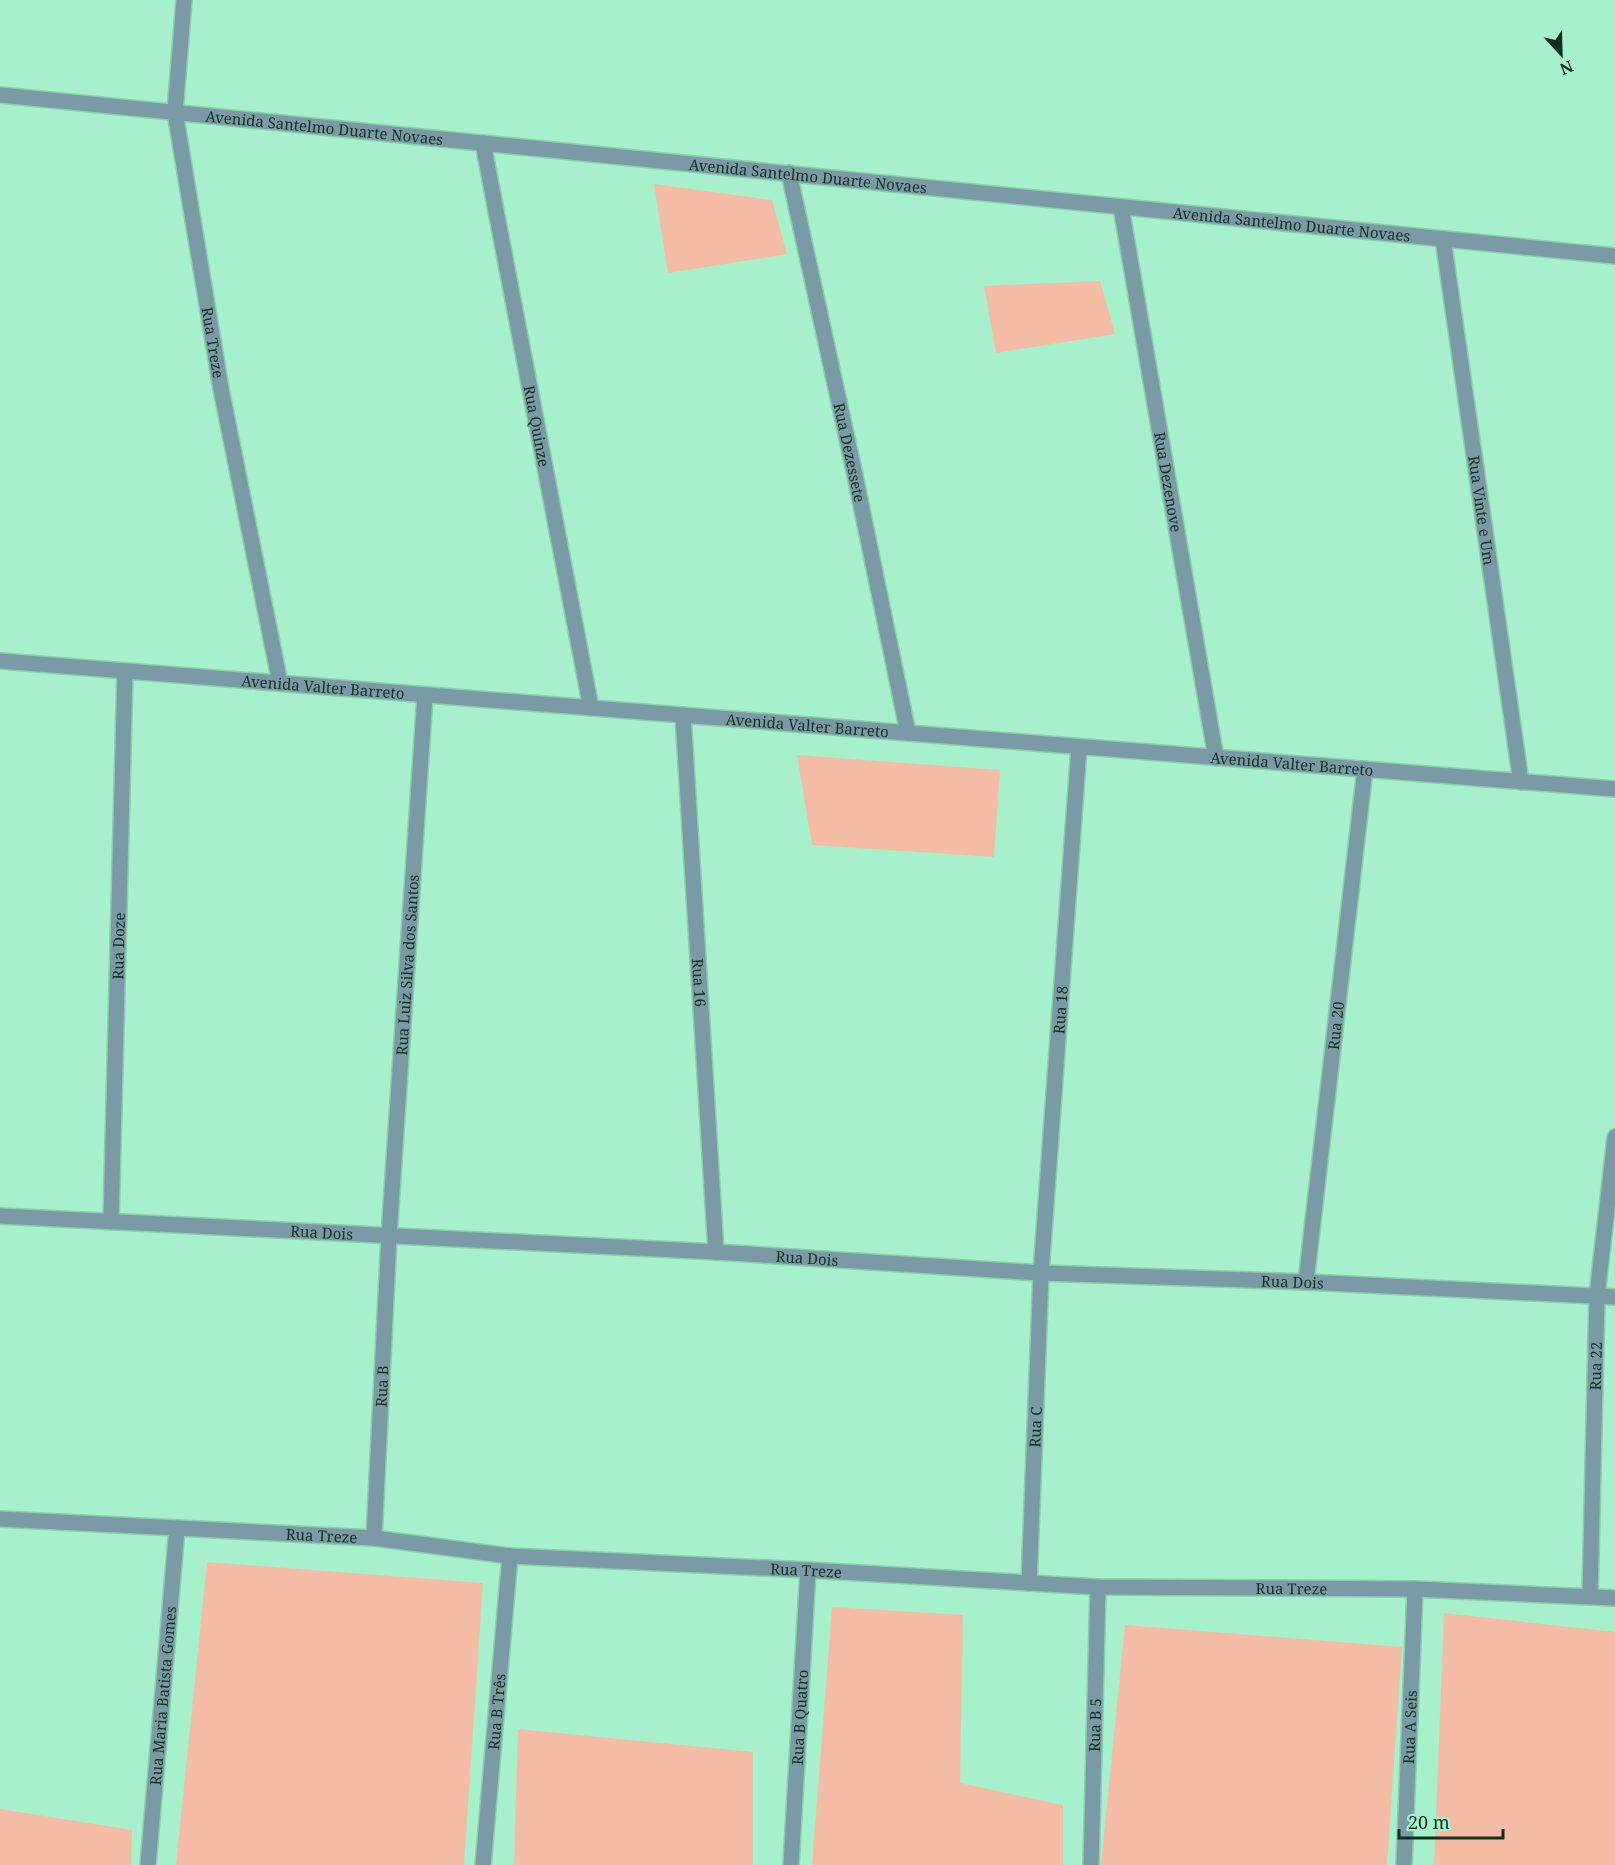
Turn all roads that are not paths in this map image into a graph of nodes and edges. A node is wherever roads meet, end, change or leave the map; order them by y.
1 (184, 0) edge
2 (0, 95) edge
3 (175, 112) junction
4 (483, 143) junction
5 (789, 173) junction
6 (1121, 207) junction
7 (1443, 239) junction
8 (1615, 256) edge
9 (0, 661) edge
10 (125, 671) junction
11 (280, 683) junction
12 (425, 695) junction
13 (591, 708) junction
14 (682, 715) junction
15 (908, 733) junction
16 (1079, 747) junction
17 (1216, 758) junction
18 (1365, 769) junction
19 (1521, 782) junction
20 (1615, 789) edge
21 (1615, 1137) edge
22 (0, 1216) edge
23 (111, 1222) junction
24 (389, 1236) junction
25 (716, 1252) junction
26 (1041, 1273) junction
27 (1306, 1282) junction
28 (1597, 1296) junction
29 (1615, 1297) edge
30 (0, 1519) edge
31 (177, 1528) junction
32 (374, 1538) junction
33 (510, 1556) junction
34 (808, 1570) junction
35 (1029, 1583) junction
36 (1098, 1587) junction
37 (1415, 1589) junction
38 (1590, 1596) junction
39 (1615, 1598) edge
40 (148, 1865) edge
41 (483, 1865) edge
42 (791, 1865) edge
43 (1091, 1865) edge
44 (1404, 1865) edge

1 - 3 street, Rua Treze
2 - 3 street, Avenida Santelmo Duarte Novaes
3 - 4 street, Avenida Santelmo Duarte Novaes
3 - 11 street, Rua Treze
4 - 5 street, Avenida Santelmo Duarte Novaes
4 - 13 street, Rua Quinze
5 - 6 street, Avenida Santelmo Duarte Novaes
5 - 15 street, Rua Dezessete
6 - 7 street, Avenida Santelmo Duarte Novaes
6 - 17 street, Rua Dezenove
7 - 8 street, Avenida Santelmo Duarte Novaes
7 - 19 street, Rua Vinte e Um
9 - 10 street, Avenida Valter Barreto
10 - 11 street, Avenida Valter Barreto
10 - 23 street, Rua Doze
11 - 12 street, Avenida Valter Barreto
12 - 13 street, Avenida Valter Barreto
12 - 24 street, Rua Luiz Silva dos Santos
13 - 14 street, Avenida Valter Barreto
14 - 15 street, Avenida Valter Barreto
14 - 25 street, Rua 16
15 - 16 street, Avenida Valter Barreto
16 - 17 street, Avenida Valter Barreto
16 - 26 street, Rua 18
17 - 18 street, Avenida Valter Barreto
18 - 19 street, Avenida Valter Barreto
18 - 27 street, Rua 20
19 - 20 street, Avenida Valter Barreto
21 - 28 street, Rua 22
22 - 23 street, Rua Dois
23 - 24 street, Rua Dois
24 - 25 street, Rua Dois
24 - 32 street, Rua B
25 - 26 street, Rua Dois
26 - 27 street, Rua Dois
26 - 35 street, Rua C
27 - 28 street, Rua Dois
28 - 29 street, Rua Dois
28 - 38 street, Rua 22
30 - 31 street, Rua Treze
31 - 32 street, Rua Treze
31 - 40 street, Rua Maria Batista Gomes
32 - 33 street, Rua Treze
33 - 34 street, Rua Treze
33 - 41 street, Rua B Três
34 - 35 street, Rua Treze
34 - 42 street, Rua B Quatro
35 - 36 street, Rua Treze
36 - 37 street, Rua Treze
36 - 43 street, Rua B 5
37 - 38 street, Rua Treze
37 - 44 street, Rua A Seis
38 - 39 street, Rua Treze

